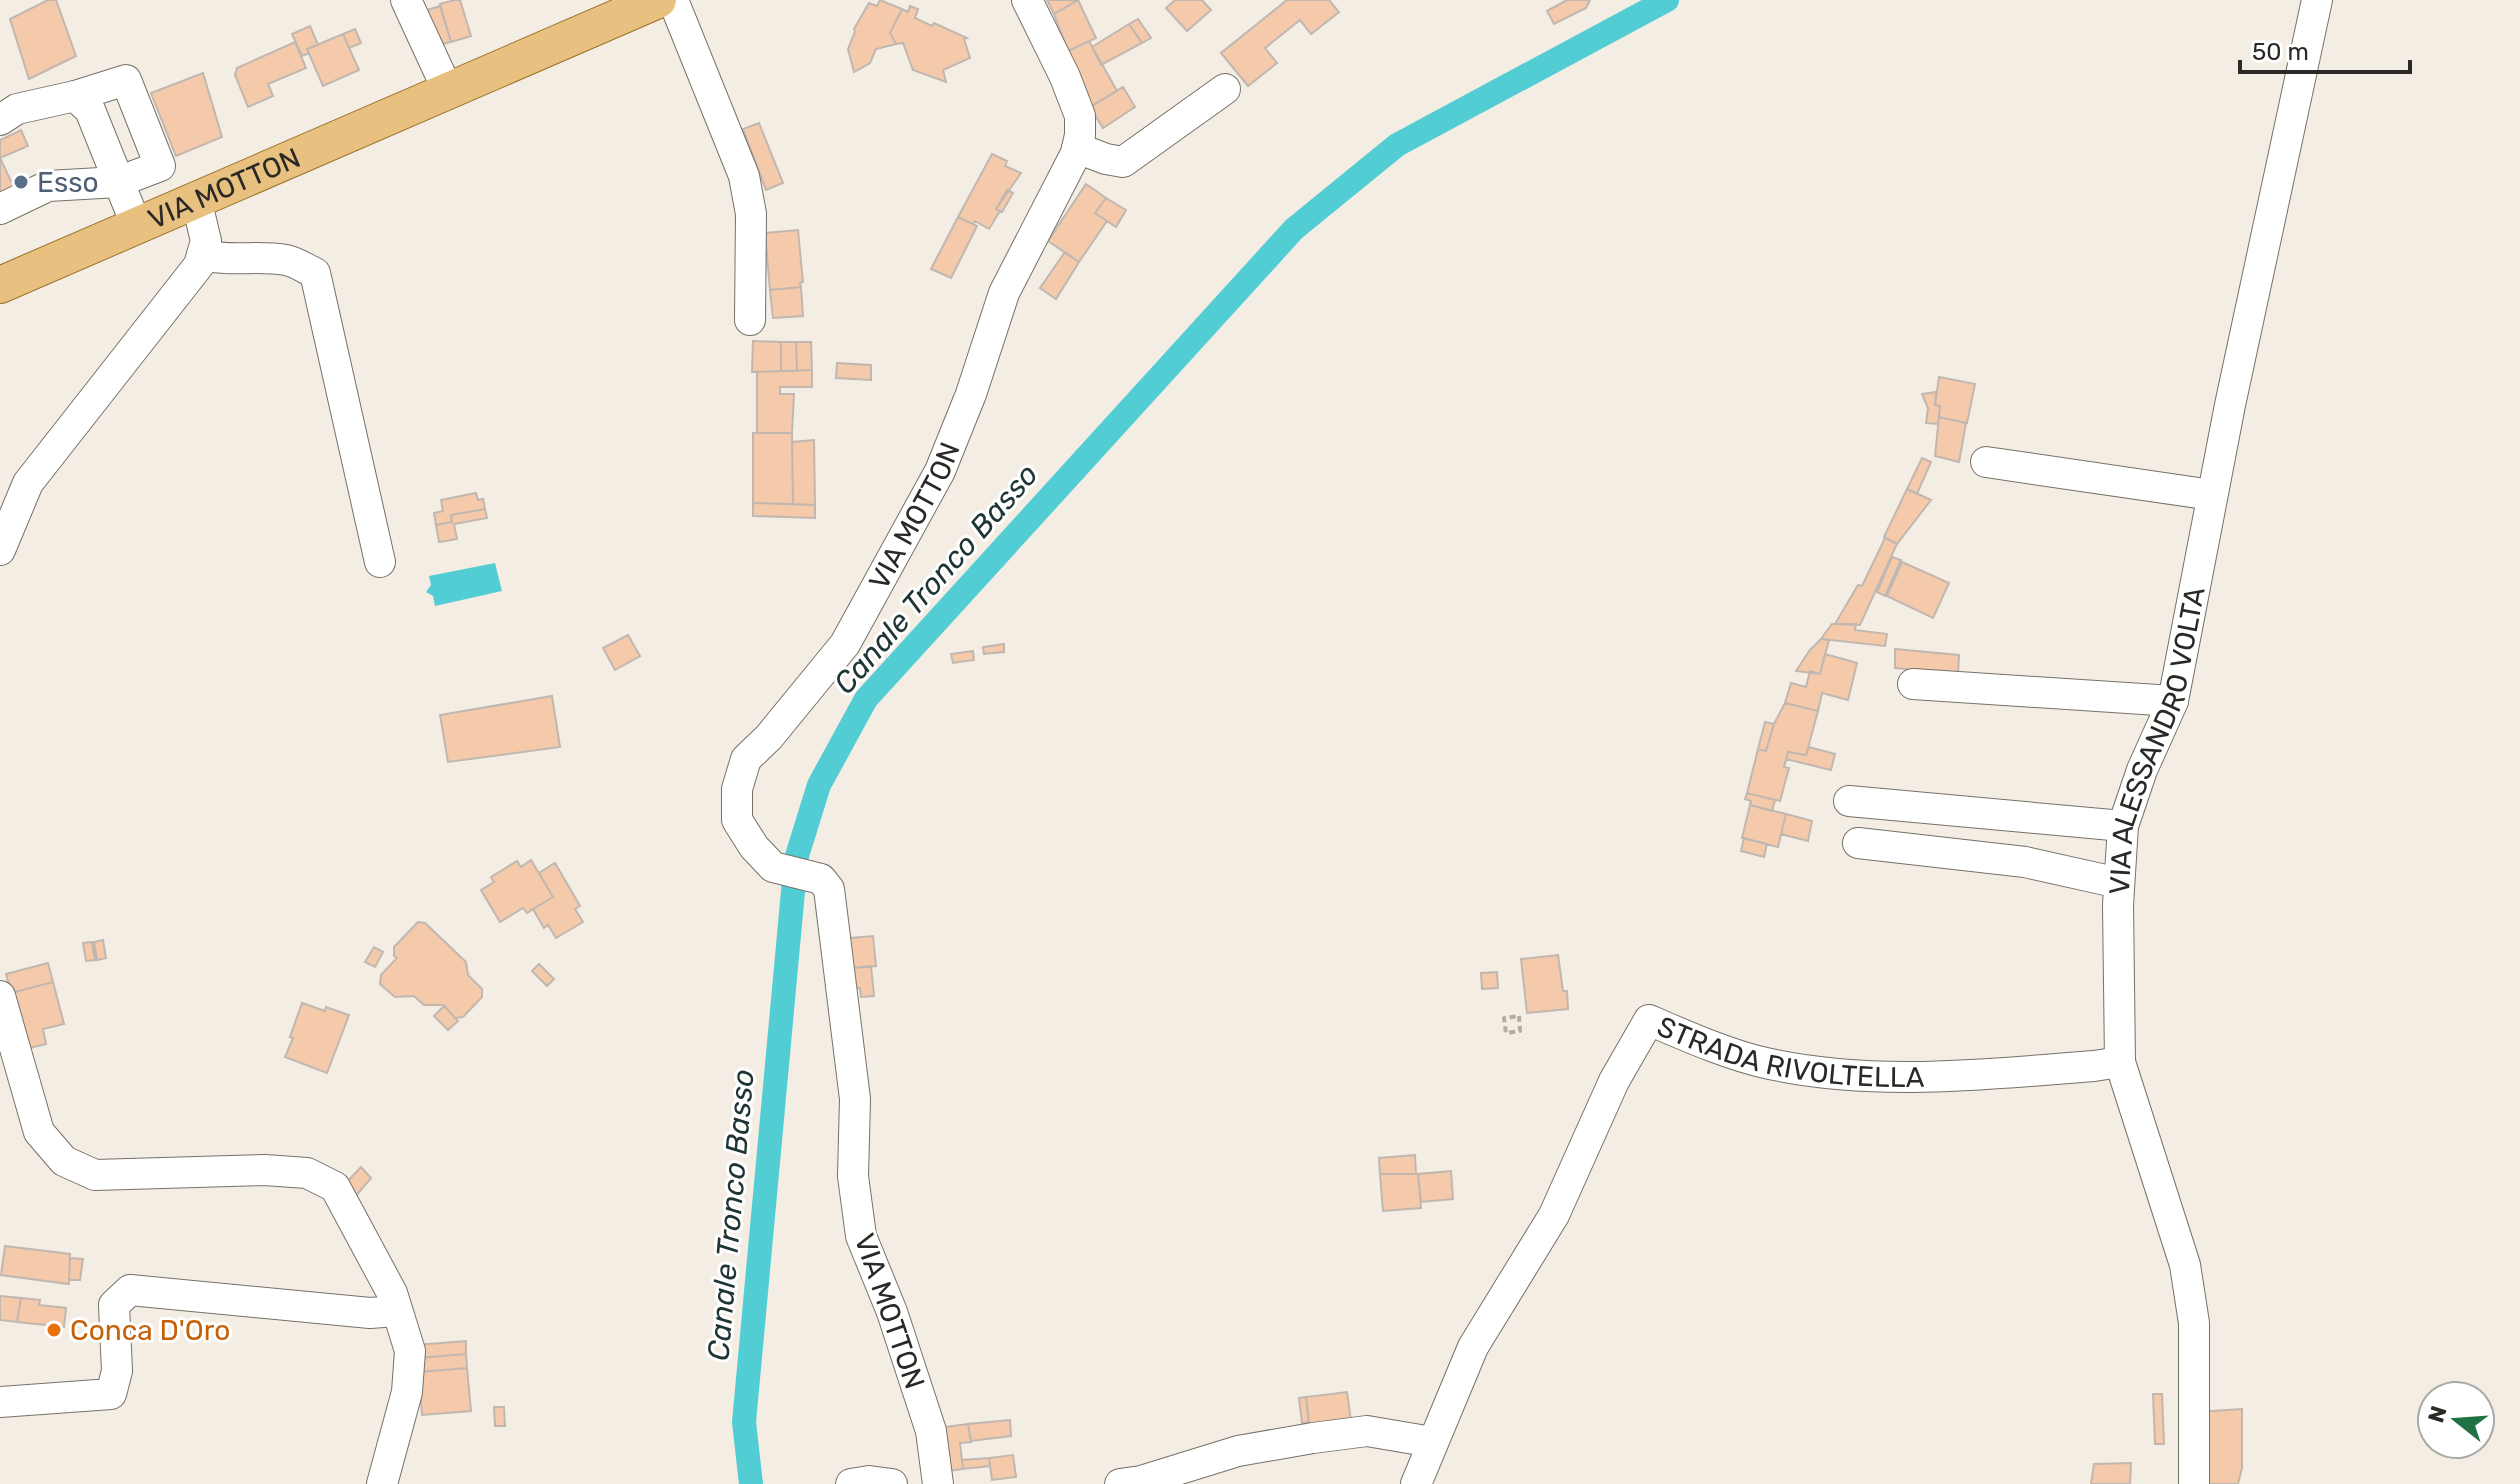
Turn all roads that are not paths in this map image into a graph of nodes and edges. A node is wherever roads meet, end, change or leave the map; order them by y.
1 (406, 0) edge
2 (658, 0) edge
3 (673, 0) edge
4 (1027, 0) edge
5 (2317, 0) edge
6 (1225, 89) dead end
7 (448, 91) junction
8 (75, 96) junction
9 (0, 120) edge
10 (1077, 148) junction
11 (118, 182) junction
12 (196, 199) junction
13 (0, 209) edge
14 (137, 227) junction
15 (202, 255) junction
16 (0, 285) edge
17 (750, 320) dead end
18 (1986, 462) dead end
19 (2212, 495) junction
20 (0, 550) edge
21 (380, 562) dead end
22 (1913, 684) dead end
23 (2173, 701) junction
24 (1849, 801) dead end
25 (2123, 826) junction
26 (1858, 843) dead end
27 (2119, 883) junction
28 (0, 996) edge
29 (2120, 1062) junction
30 (397, 1311) junction
31 (0, 1402) edge
32 (1432, 1442) junction
33 (382, 1484) edge
34 (851, 1484) edge
35 (892, 1484) edge
36 (938, 1484) edge
37 (1120, 1484) edge
38 (1416, 1484) edge
39 (2194, 1484) edge

1 - 7 street
2 - 7 main road, VIA MOTTON
3 - 17 street
4 - 10 street, VIA MOTTON
5 - 19 street, VIA ALESSANDRO VOLTA
6 - 10 street
7 - 12 main road, VIA MOTTON
8 - 9 street
8 - 11 street
8 - 11 street
10 - 36 street, VIA MOTTON
11 - 13 street
11 - 14 street
12 - 14 main road, VIA MOTTON
12 - 15 street
14 - 16 main road, VIA MOTTON
15 - 20 street
15 - 21 street
18 - 19 street
19 - 23 street, VIA ALESSANDRO VOLTA
22 - 23 street
23 - 25 street, VIA ALESSANDRO VOLTA
24 - 25 street
25 - 27 street, VIA ALESSANDRO VOLTA
26 - 27 street
27 - 29 street, VIA ALESSANDRO VOLTA
28 - 30 street
29 - 32 street, STRADA RIVOLTELLA
29 - 39 street, VIA ALESSANDRO VOLTA
30 - 31 street
30 - 33 street
32 - 37 street
32 - 38 street
34 - 35 street

